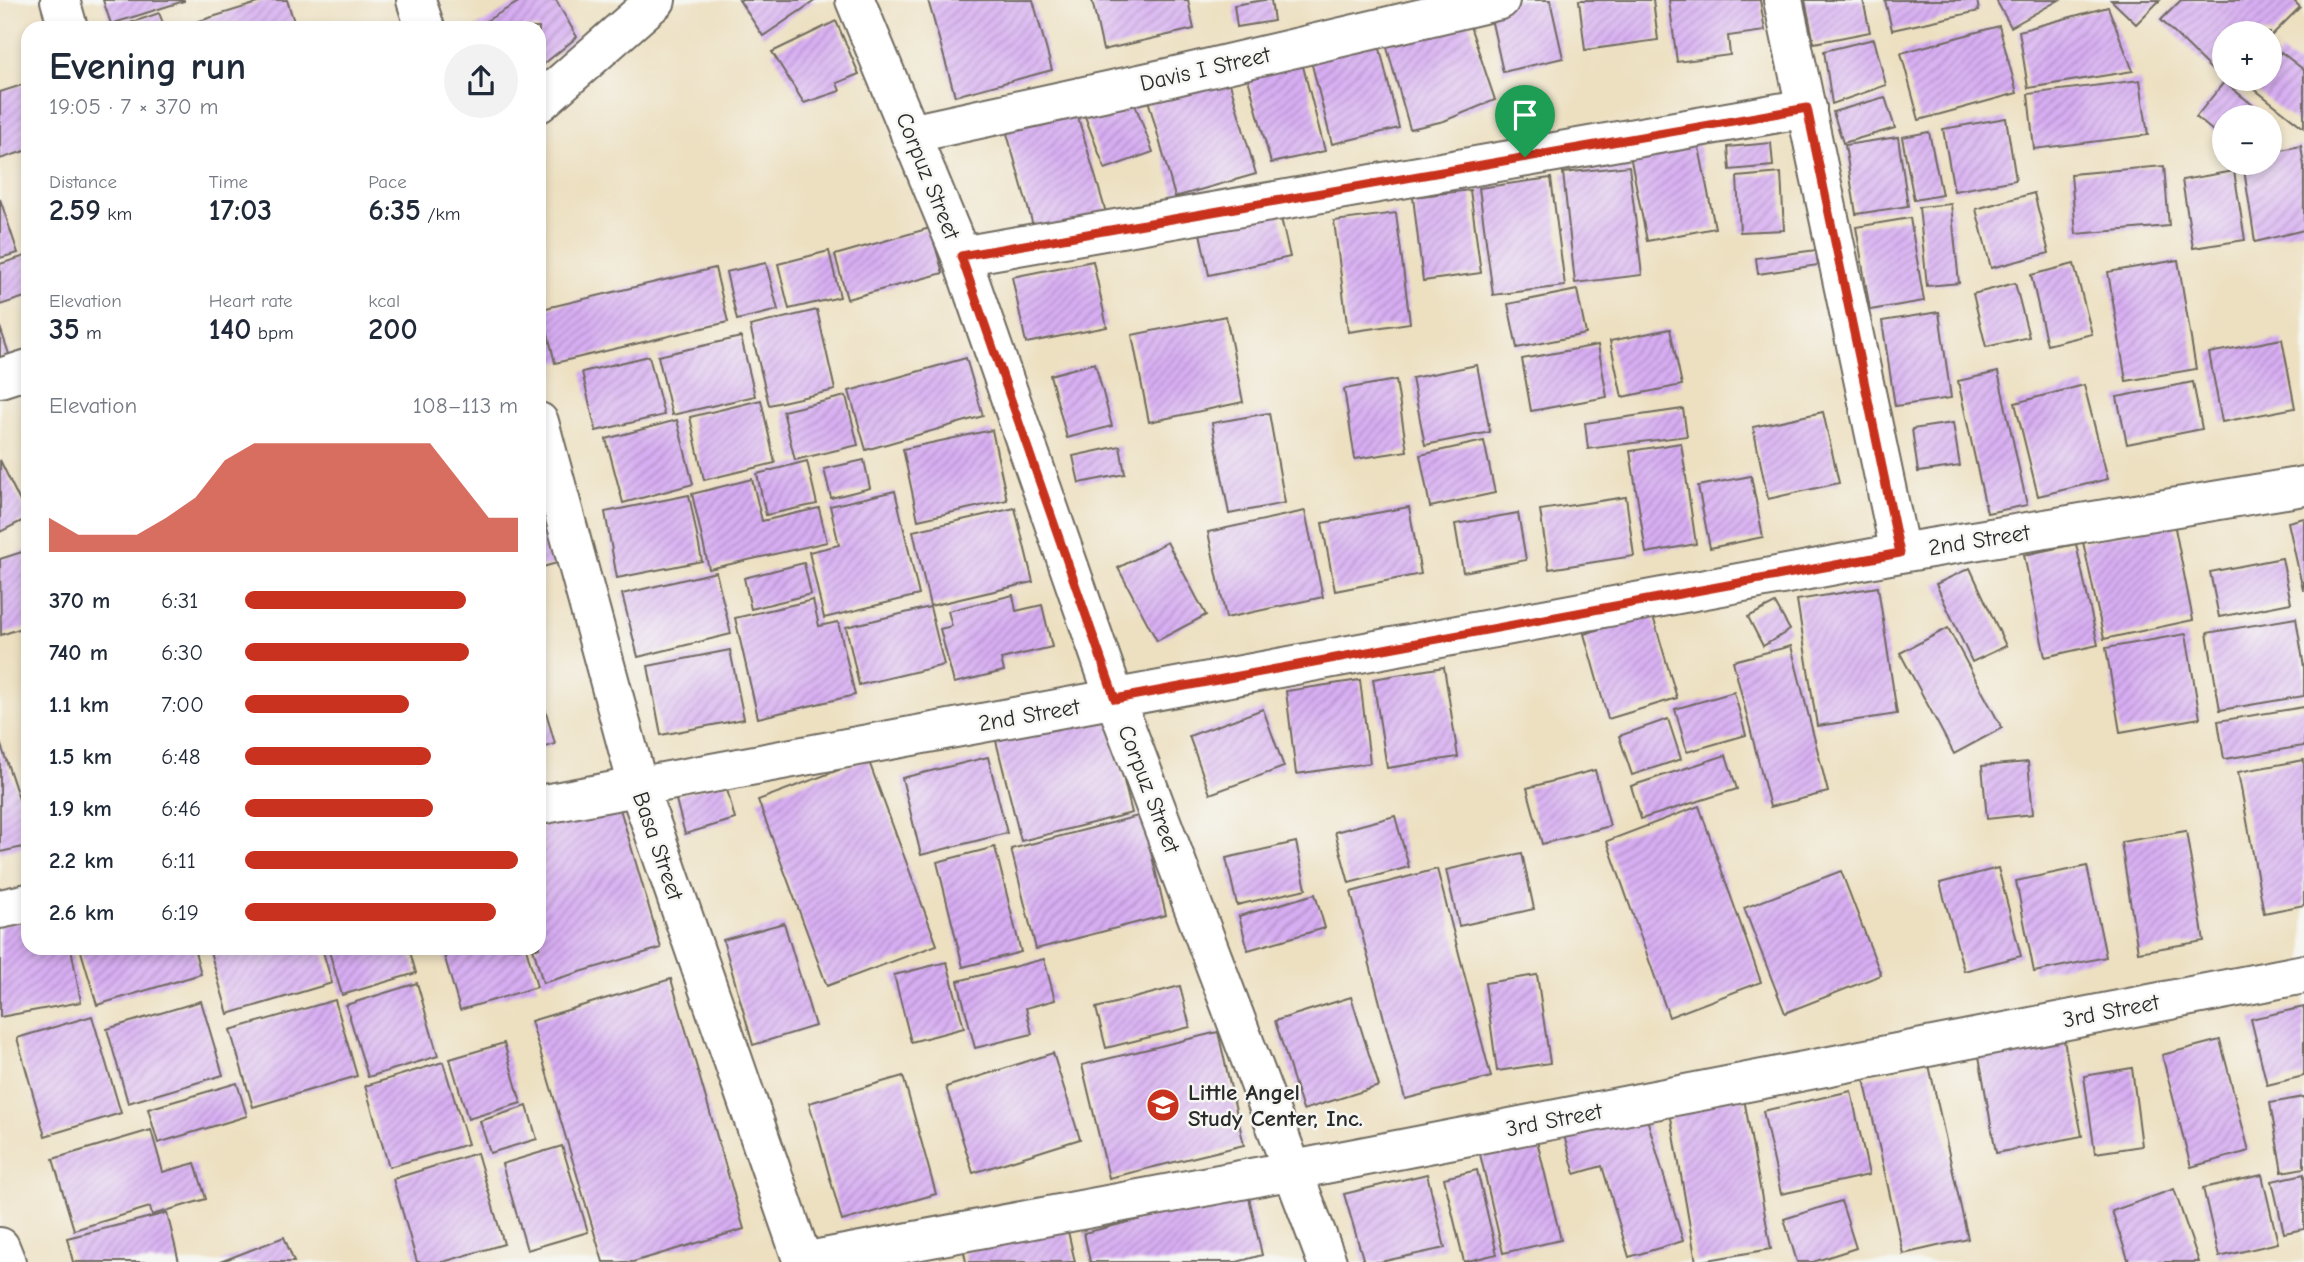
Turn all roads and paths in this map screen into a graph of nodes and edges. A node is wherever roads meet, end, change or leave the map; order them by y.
1 (60, 0) edge
2 (416, 0) edge
3 (656, 0) edge
4 (855, 0) edge
5 (1500, 0) edge
6 (1783, 0) edge
7 (66, 21) edge
8 (423, 21) edge
9 (546, 97) edge
10 (1807, 108) junction
11 (910, 134) junction
12 (961, 256) junction
13 (21, 371) edge
14 (0, 378) edge
15 (546, 448) edge
16 (2304, 485) edge
17 (1900, 553) junction
18 (1115, 699) junction
19 (638, 786) junction
20 (546, 804) edge
21 (21, 904) edge
22 (0, 909) edge
23 (2304, 974) edge
24 (1294, 1170) junction
25 (0, 1247) edge
26 (6, 1262) edge
27 (803, 1262) edge
28 (1327, 1262) edge

1 - 7 street
2 - 8 street
3 - 9 street
4 - 11 street, Corpuz Street
5 - 11 street, Davis I Street
6 - 10 street
10 - 12 street
10 - 17 street
11 - 12 street, Corpuz Street
12 - 18 street, Corpuz Street
13 - 14 street
15 - 19 street, Basa Street
16 - 17 street, 2nd Street
17 - 18 street, 2nd Street
18 - 19 street, 2nd Street
18 - 24 street, Corpuz Street
19 - 20 street, 2nd Street
19 - 27 street, Basa Street
21 - 22 street
23 - 24 street, 3rd Street
24 - 27 street, 3rd Street
24 - 28 street, Corpuz Street
25 - 26 street

